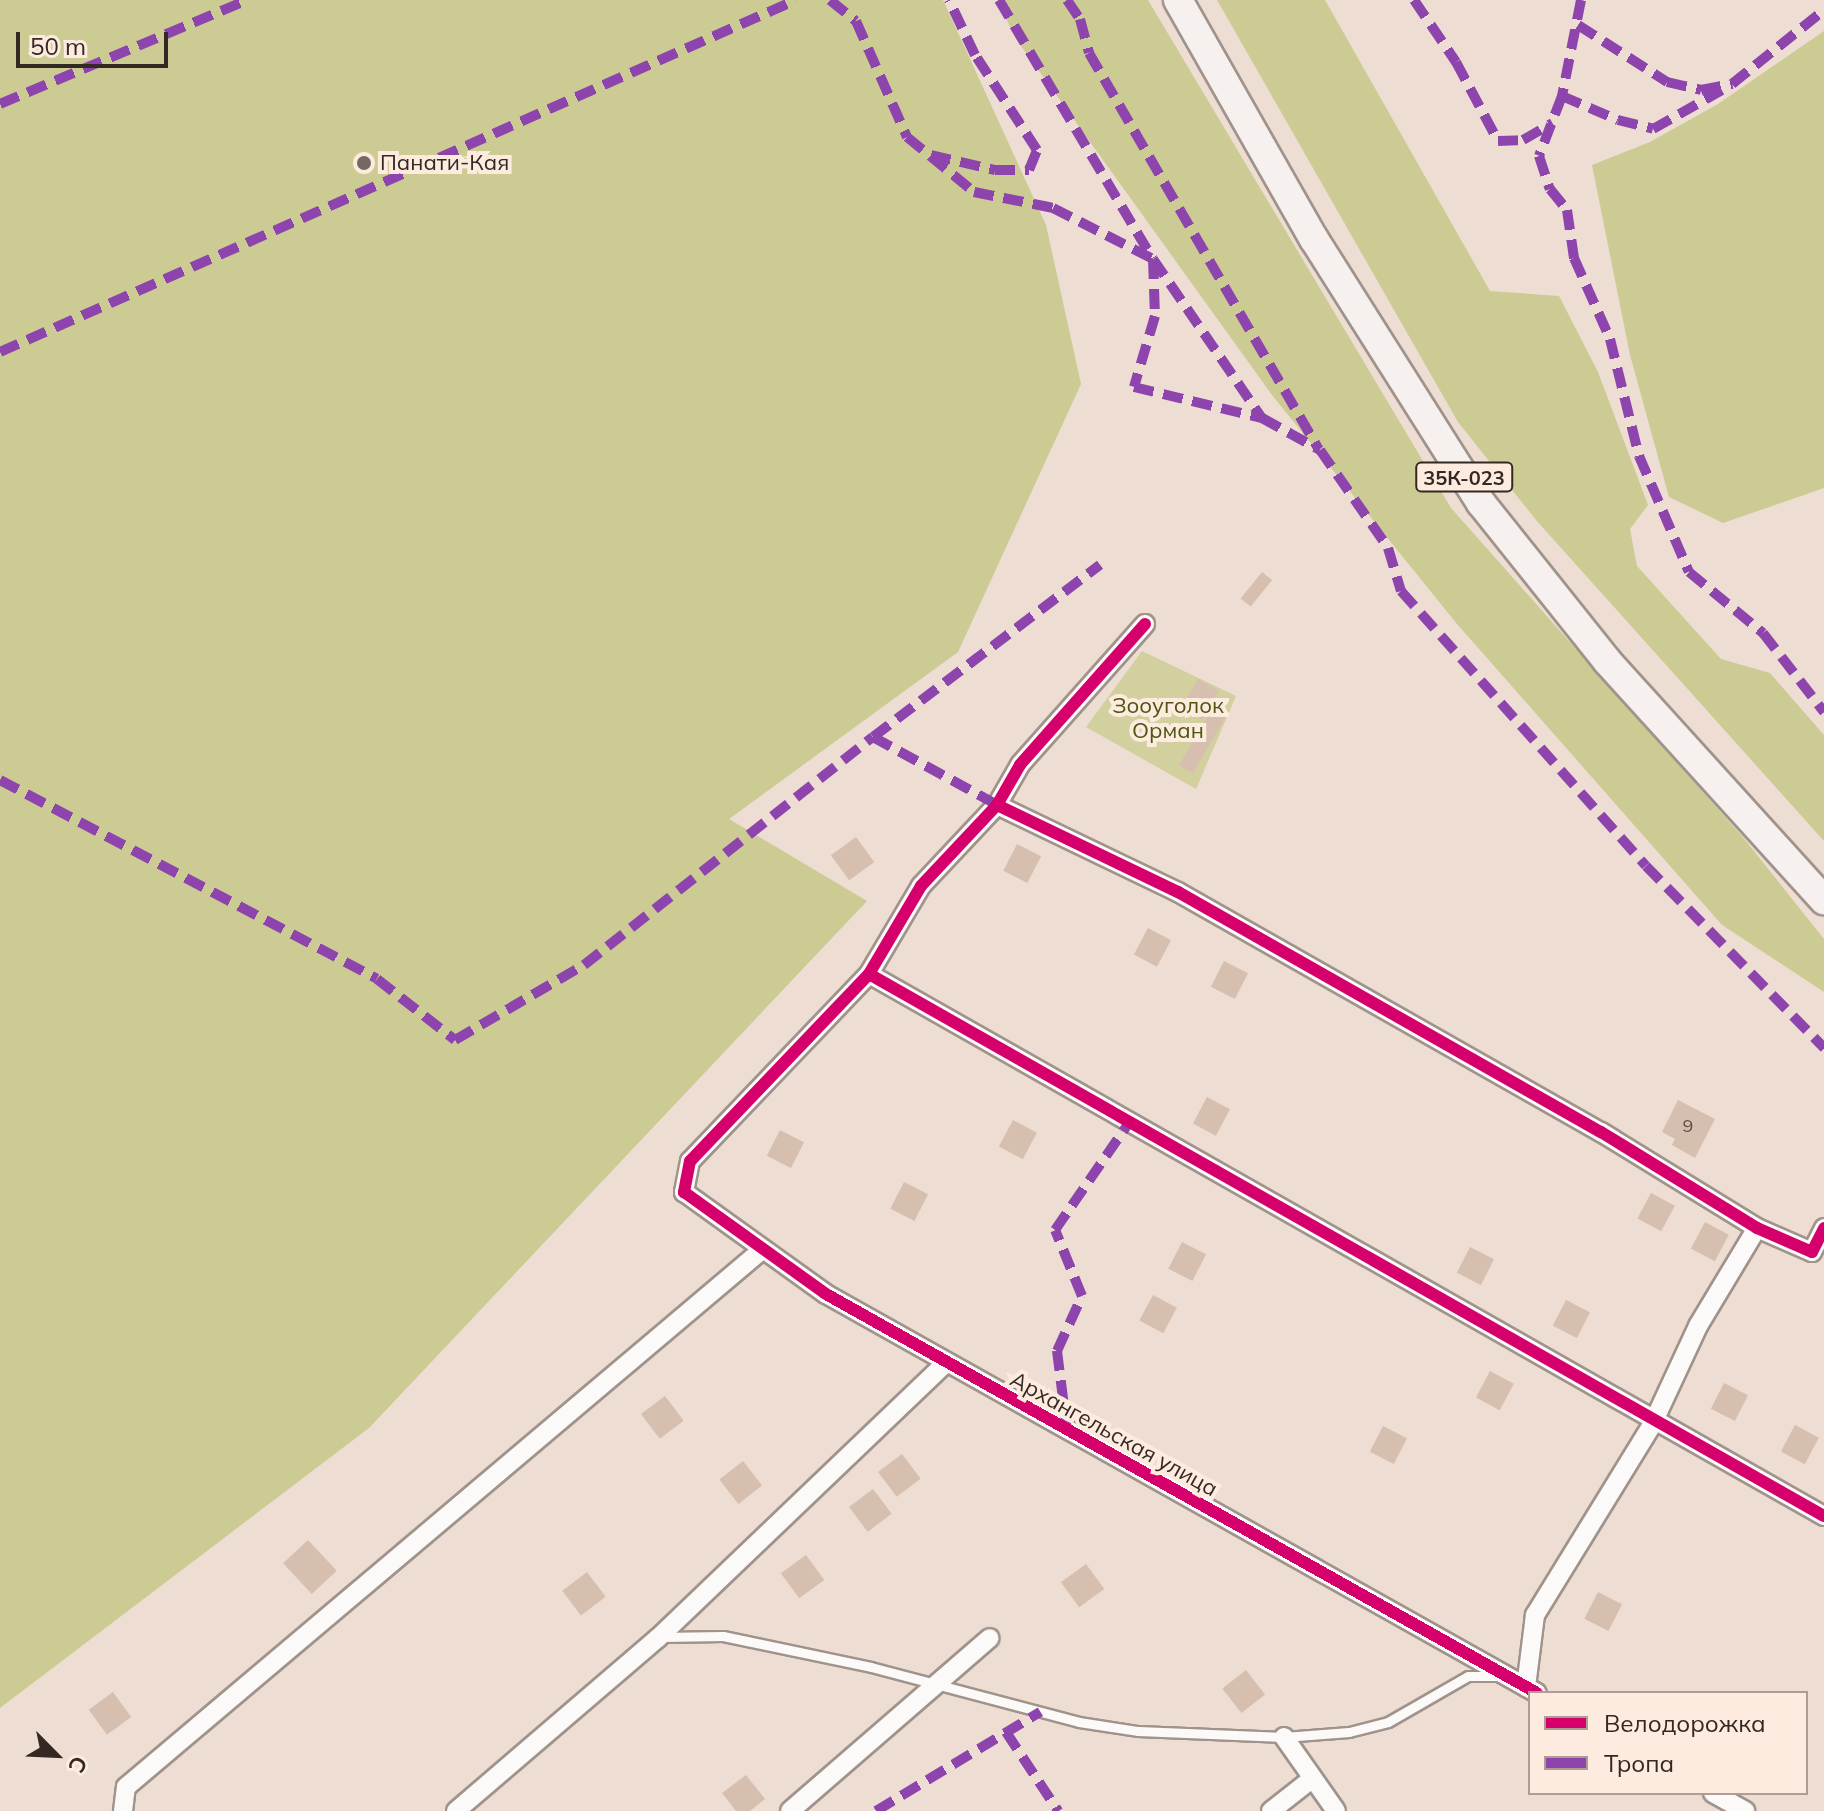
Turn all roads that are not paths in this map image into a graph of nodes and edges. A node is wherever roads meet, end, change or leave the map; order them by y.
1 (1178, 0) edge
2 (1145, 624) dead end
3 (997, 805) junction
4 (1824, 900) edge
5 (869, 974) junction
6 (1757, 1228) junction
7 (1824, 1228) edge
8 (762, 1250) junction
9 (1818, 1255) edge
10 (946, 1363) junction
11 (1653, 1423) junction
12 (1824, 1516) edge
13 (658, 1638) junction
14 (990, 1638) dead end
15 (1506, 1676) junction
16 (932, 1684) junction
17 (1532, 1690) edge
18 (1284, 1737) junction
19 (1313, 1778) junction
20 (1717, 1795) edge
21 (123, 1811) edge
22 (456, 1811) edge
23 (790, 1811) edge
24 (1271, 1811) edge
25 (1336, 1811) edge
26 (1745, 1811) edge

1 - 4 main road, 35К-023
2 - 3 street
3 - 5 street
3 - 6 street
5 - 8 street, Архангельская улица
5 - 11 street
6 - 9 street
6 - 11 street
7 - 9 street
8 - 10 street, Архангельская улица
8 - 21 street
10 - 13 street
10 - 15 street, Архангельская улица
11 - 12 street
11 - 17 street
13 - 16 lane
13 - 22 street
14 - 16 street
15 - 17 street, Архангельская улица
15 - 18 lane
16 - 18 lane
16 - 23 street
18 - 19 street
19 - 24 street
19 - 25 street
20 - 26 street

